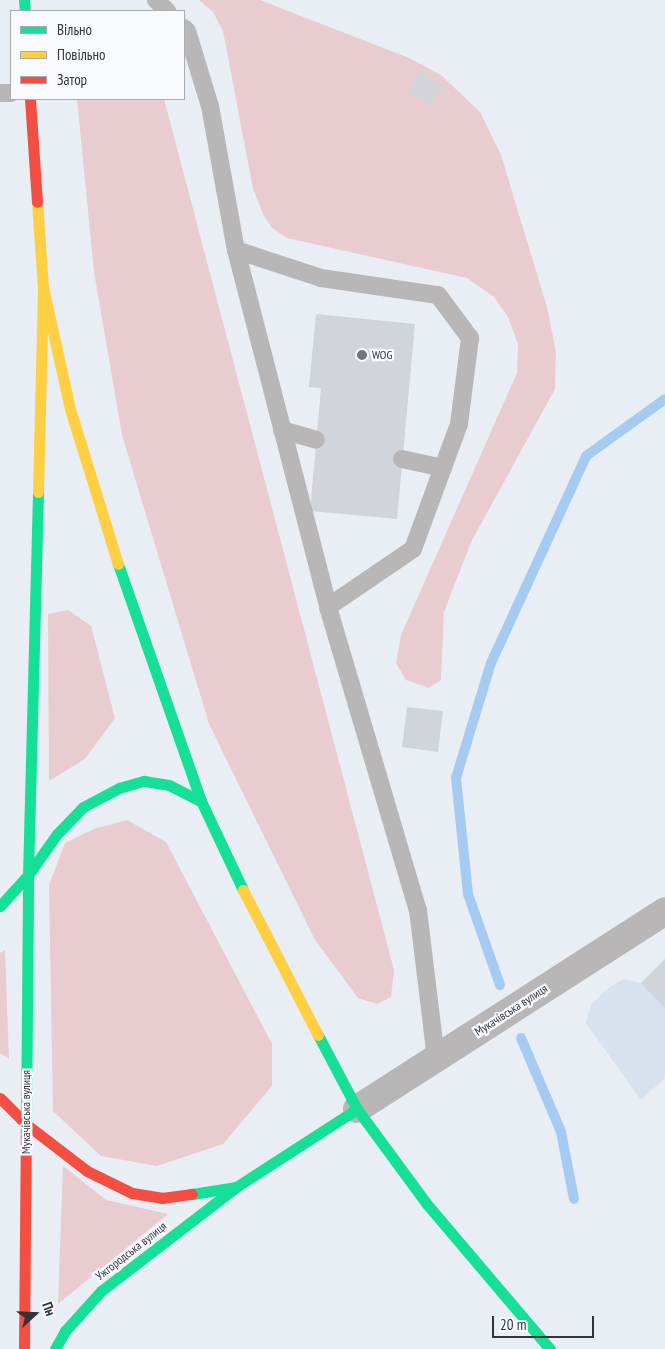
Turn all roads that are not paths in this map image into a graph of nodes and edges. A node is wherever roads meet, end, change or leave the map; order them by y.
1 (156, 0) edge
2 (166, 10) edge
3 (185, 29) edge
4 (30, 100) edge
5 (236, 250) junction
6 (43, 287) junction
7 (282, 430) junction
8 (316, 440) dead end
9 (402, 459) dead end
10 (443, 468) junction
11 (328, 607) junction
12 (201, 801) junction
13 (28, 874) junction
14 (0, 906) edge
15 (665, 911) edge
16 (436, 1059) junction
17 (0, 1098) edge
18 (357, 1109) junction
19 (26, 1124) junction
20 (236, 1187) junction
21 (24, 1349) edge
22 (55, 1349) edge
23 (550, 1349) edge

1 - 2 lane
3 - 5 lane
4 - 6 main road
5 - 7 lane
5 - 10 lane
6 - 12 main road
6 - 13 main road, Мукачівська вулиця
7 - 8 lane
7 - 11 lane
9 - 10 lane
10 - 11 lane
11 - 16 lane
12 - 13 main road
12 - 18 main road
13 - 14 main road
13 - 19 main road, Мукачівська вулиця
15 - 16 street, Мукачівська вулиця
16 - 18 street, Мукачівська вулиця
17 - 19 main road
18 - 20 main road, Ужгородська вулиця
18 - 23 main road
19 - 20 main road
19 - 21 main road, Мукачівська вулиця
20 - 22 main road, Ужгородська вулиця

